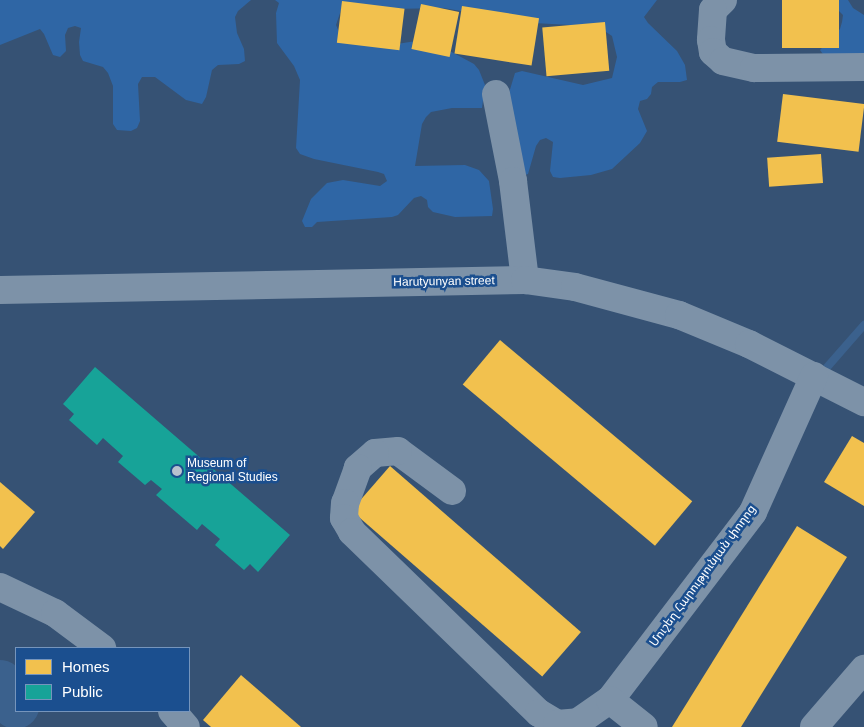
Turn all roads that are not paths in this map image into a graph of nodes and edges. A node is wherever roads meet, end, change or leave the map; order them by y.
1 (723, 0) edge
2 (864, 67) edge
3 (496, 94) dead end
4 (525, 280) junction
5 (0, 290) edge
6 (814, 376) junction
7 (864, 402) edge
8 (452, 491) dead end
9 (0, 586) edge
10 (101, 647) edge
11 (864, 669) edge
12 (610, 700) junction
13 (173, 712) edge
14 (186, 727) edge
15 (644, 727) edge
16 (814, 727) edge

1 - 2 street
3 - 4 street
4 - 5 street, Harutyunyan street
4 - 6 street, Harutyunyan street
6 - 7 street, Harutyunyan street
6 - 12 street, Մուշեղ Հարությունյան փողոց
8 - 12 street, Մուշեղ Հարությունյան փողոց
9 - 10 street
11 - 16 street
12 - 15 street
13 - 14 street

